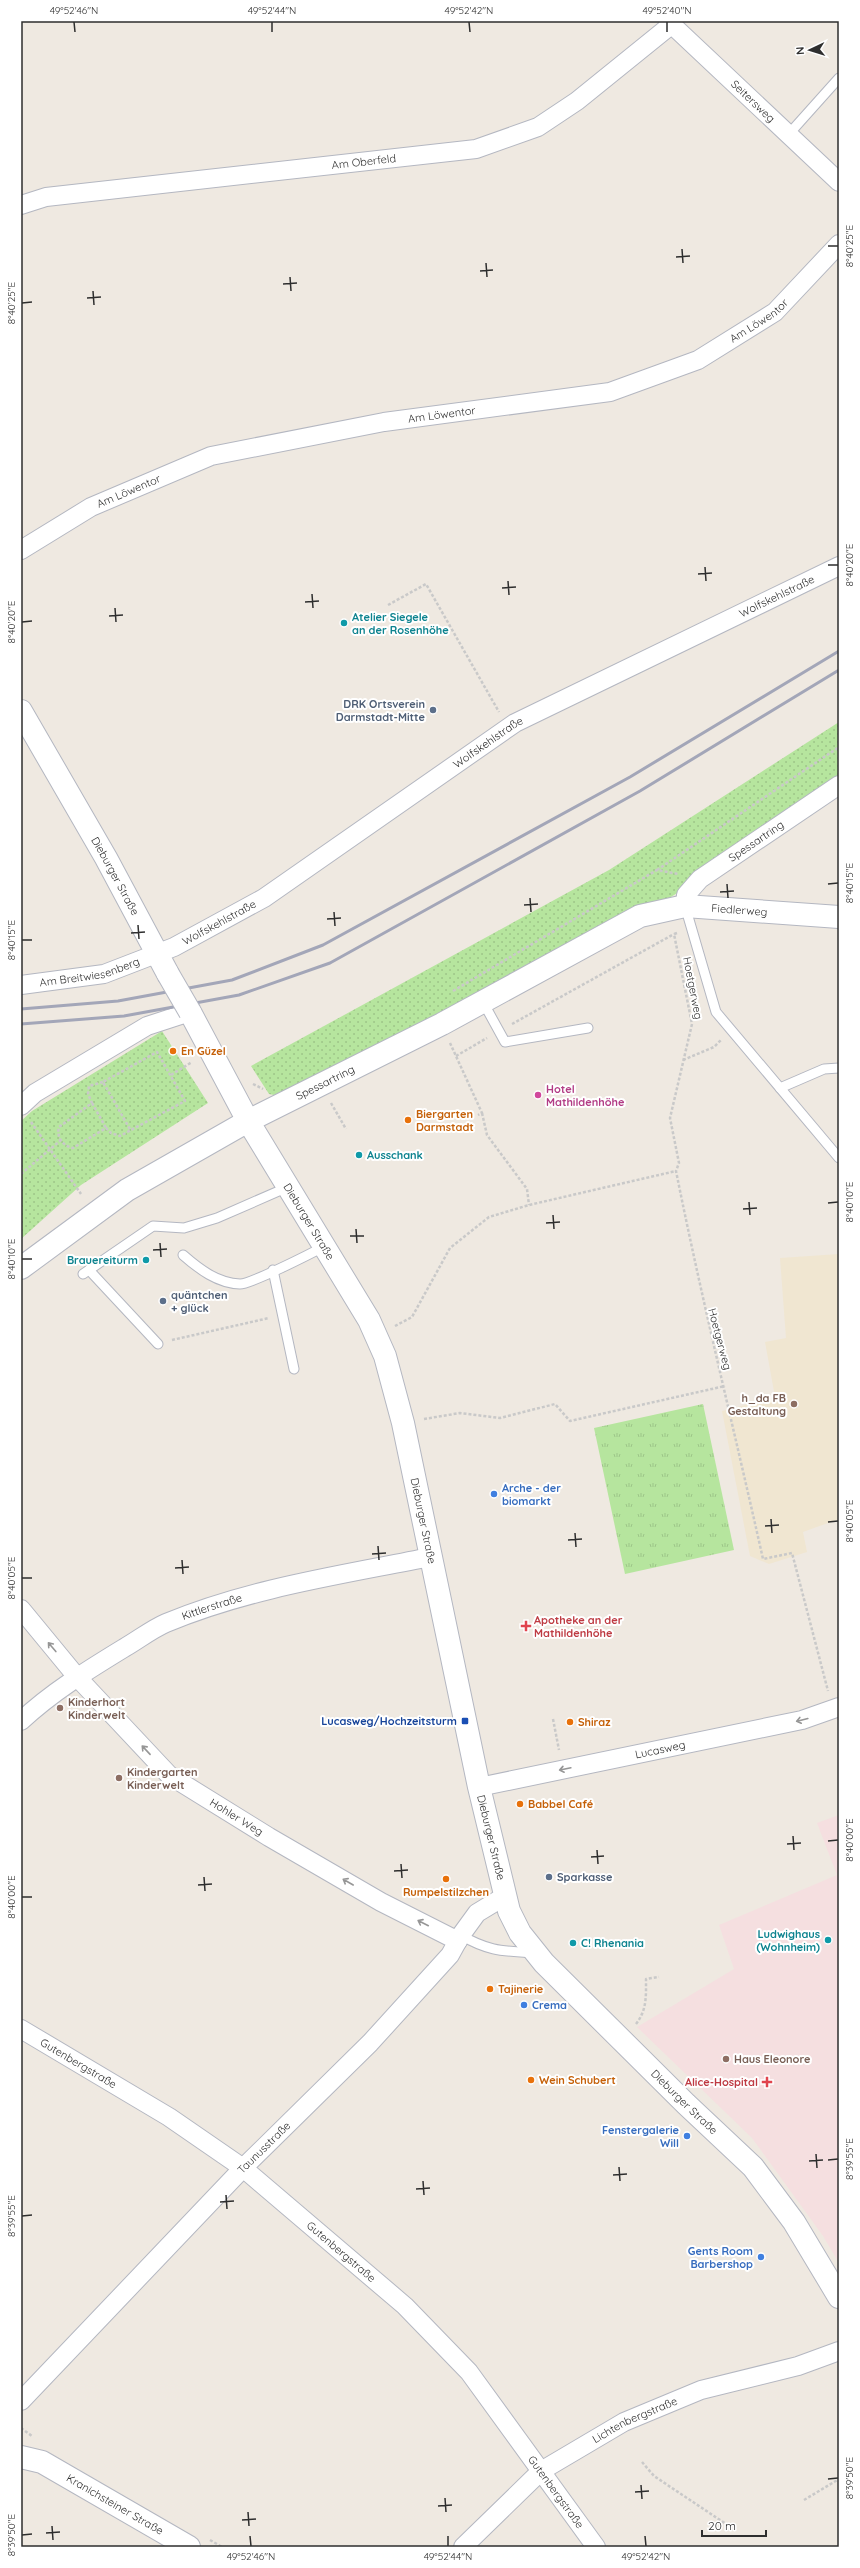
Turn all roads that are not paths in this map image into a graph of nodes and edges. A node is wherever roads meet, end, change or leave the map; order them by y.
1 (669, 23) edge
2 (839, 78) edge
3 (788, 135) junction
4 (839, 182) edge
5 (21, 205) edge
6 (839, 244) edge
7 (21, 550) edge
8 (839, 566) edge
9 (21, 711) edge
10 (839, 785) edge
11 (678, 908) junction
12 (640, 916) joint
13 (839, 917) edge
14 (157, 954) junction
15 (21, 985) edge
16 (483, 1002) junction
17 (190, 1012) junction
18 (588, 1028) dead end
19 (839, 1068) edge
20 (780, 1088) junction
21 (25, 1113) edge
22 (248, 1121) junction
23 (839, 1158) edge
24 (288, 1187) junction
25 (325, 1246) junction
26 (183, 1255) dead end
27 (21, 1268) edge
28 (273, 1270) junction
29 (158, 1344) dead end
30 (294, 1369) dead end
31 (430, 1557) junction
32 (21, 1609) edge
33 (77, 1676) junction
34 (836, 1709) edge
35 (21, 1721) edge
36 (479, 1787) junction
37 (506, 1896) junction
38 (459, 1938) junction
39 (535, 1953) junction
40 (21, 2029) edge
41 (243, 2168) junction
42 (839, 2297) edge
43 (839, 2351) edge
44 (21, 2401) edge
45 (21, 2443) edge
46 (31, 2460) edge
47 (541, 2471) junction
48 (189, 2547) edge
49 (463, 2547) edge
50 (596, 2547) edge

1 - 3 street, Seitersweg
1 - 5 street, Am Oberfeld
2 - 3 lane
3 - 4 street, Seitersweg
6 - 7 street, Am Löwentor
8 - 14 street, Wolfskehlstraße
9 - 14 main road, Dieburger Straße
10 - 11 street, Spessartring
11 - 12 main road, Fiedlerweg
11 - 13 main road, Fiedlerweg
11 - 20 lane
12 - 16 main road, Spessartring
14 - 15 street, Am Breitwiesenberg
14 - 17 main road, Dieburger Straße, bridge
16 - 18 lane
16 - 22 main road, Spessartring
17 - 21 street
17 - 22 main road, Dieburger Straße
19 - 20 lane
20 - 23 lane
22 - 24 main road, Dieburger Straße
22 - 27 main road, Spessartring
24 - 25 main road, Dieburger Straße
24 - 29 lane
25 - 28 lane
25 - 31 main road, Dieburger Straße
26 - 28 lane
28 - 30 lane
31 - 33 street, Kittlerstraße
31 - 36 main road, Dieburger Straße
33 -> 32 street, Hohler Weg
33 - 35 street, Kittlerstraße
38 -> 33 street, Hohler Weg
34 -> 36 street, Lucasweg
36 - 37 main road, Dieburger Straße
37 - 38 street, Taunusstraße
37 - 39 main road, Dieburger Straße
38 - 39 lane
38 - 41 street, Taunusstraße
39 - 42 main road, Dieburger Straße
40 - 41 street, Gutenbergstraße
41 - 44 street, Taunusstraße
41 - 47 street, Gutenbergstraße
43 - 47 street, Lichtenbergstraße
45 - 46 main road, Kranichsteiner Straße
46 - 48 main road, Kranichsteiner Straße
47 - 49 street, Lichtenbergstraße
47 - 50 street, Gutenbergstraße

